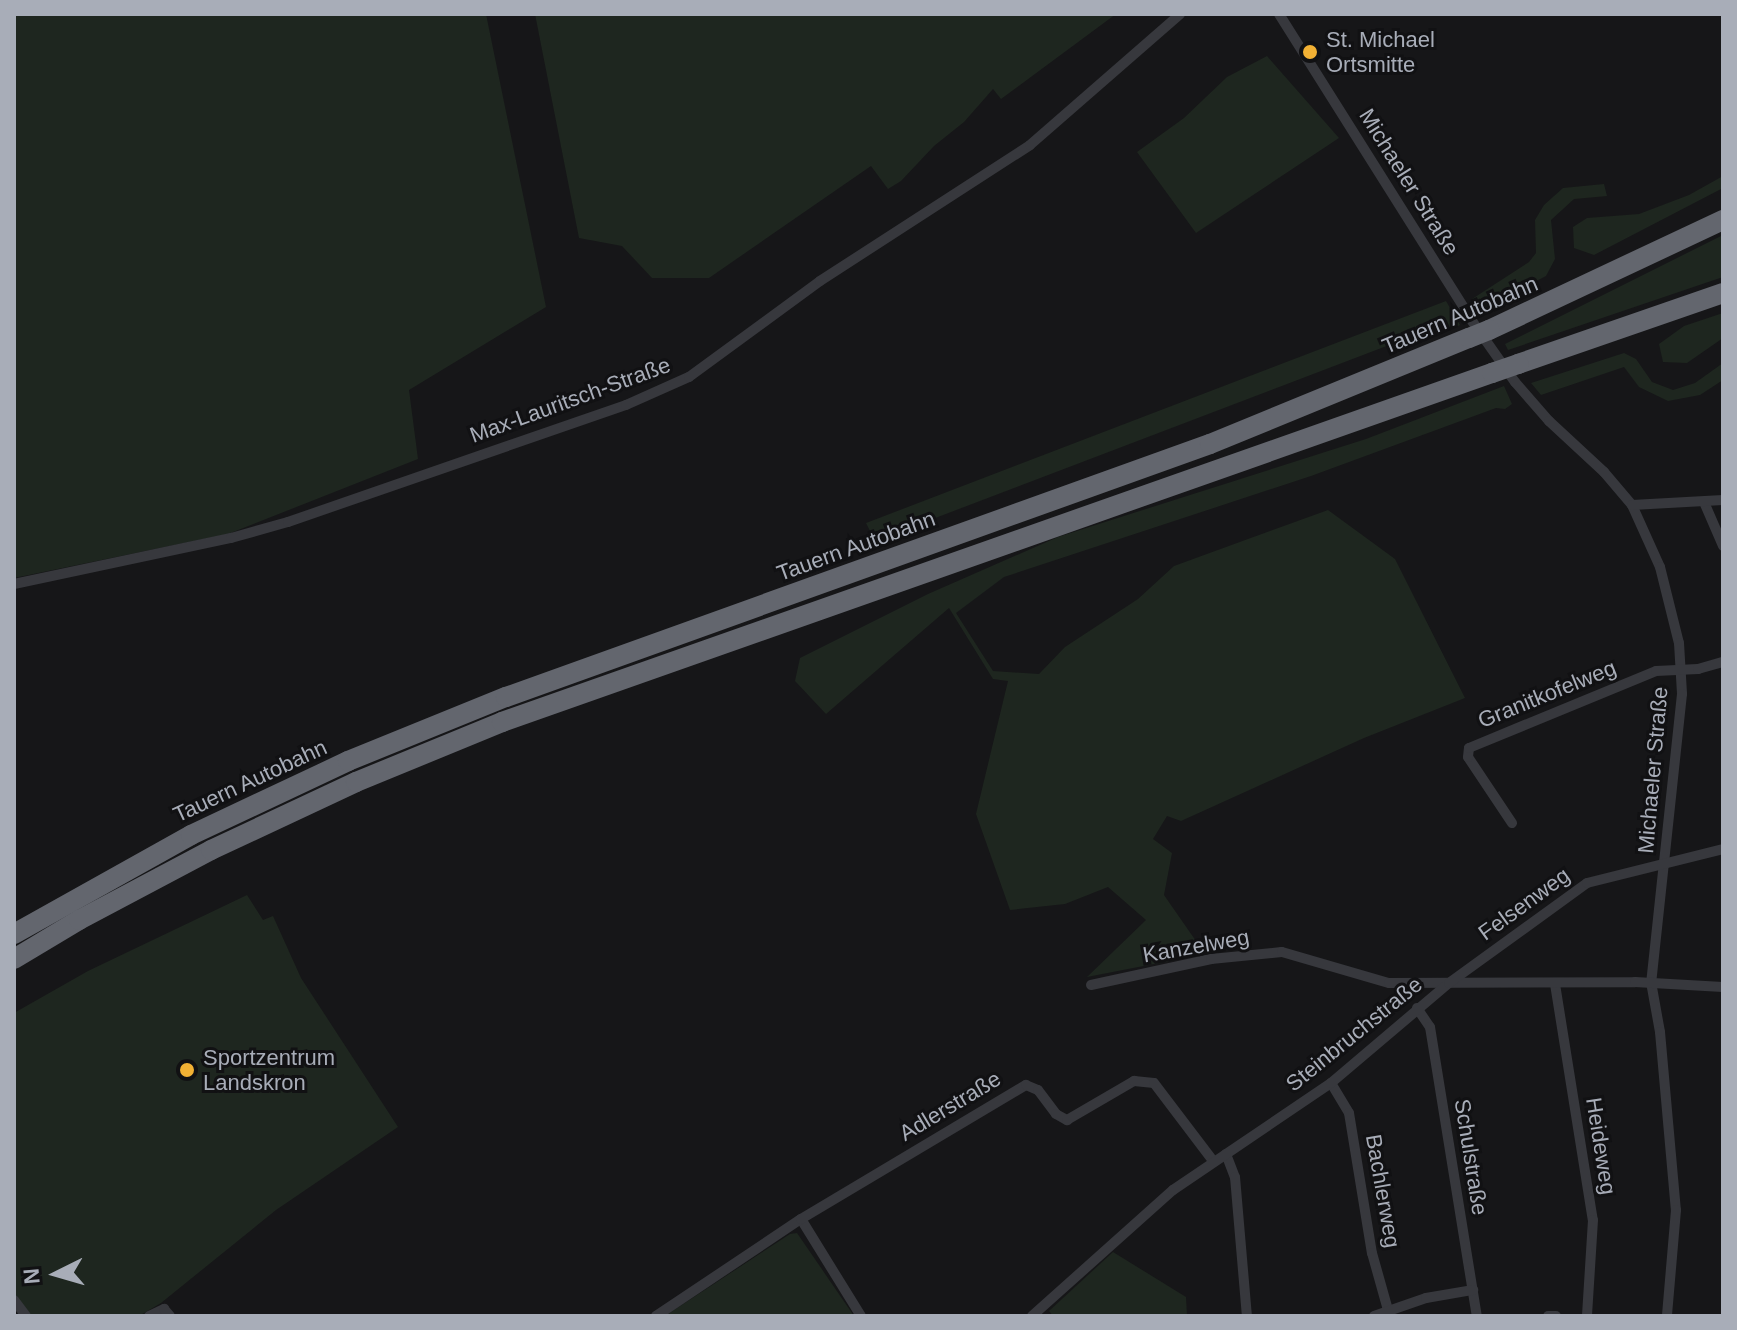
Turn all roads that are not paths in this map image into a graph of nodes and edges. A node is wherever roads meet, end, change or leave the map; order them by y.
1 (1180, 14) edge
2 (1279, 14) edge
3 (1723, 220) edge
4 (1723, 293) edge
5 (1723, 500) edge
6 (1704, 502) junction
7 (1632, 505) junction
8 (1723, 546) edge
9 (14, 584) edge
10 (1723, 662) edge
11 (1681, 670) junction
12 (1512, 823) dead end
13 (1723, 849) edge
14 (1665, 863) junction
15 (14, 934) edge
16 (14, 959) edge
17 (1651, 982) junction
18 (1449, 983) junction
19 (1555, 984) junction
20 (1091, 985) dead end
21 (1723, 987) edge
22 (1417, 1008) junction
23 (1331, 1083) junction
24 (1226, 1154) junction
25 (1214, 1162) junction
26 (801, 1219) junction
27 (1473, 1290) junction
28 (14, 1300) edge
29 (1388, 1310) junction
30 (167, 1312) edge
31 (26, 1316) edge
32 (149, 1316) edge
33 (656, 1316) edge
34 (861, 1316) edge
35 (1032, 1316) edge
36 (1247, 1316) edge
37 (1374, 1316) edge
38 (1477, 1316) edge
39 (1548, 1316) edge
40 (1556, 1316) edge
41 (1587, 1316) edge
42 (1667, 1316) edge

1 - 9 street, Max-Lauritsch-Straße
2 - 7 street, Michaeler Straße
3 - 15 highway, Tauern Autobahn, bridge
4 - 16 highway, Tauern Autobahn, bridge
5 - 6 street
6 - 7 street
6 - 8 street
7 - 11 street, Michaeler Straße
10 - 11 street
11 - 12 street, Granitkofelweg
11 - 14 street, Michaeler Straße
13 - 14 street, Felsenweg
14 - 17 street, Michaeler Straße
14 - 18 street, Felsenweg
17 - 19 street, Steinbruchstraße
17 - 21 street, Steinbruchstraße
17 - 42 street, Michaeler Straße
18 - 19 street, Steinbruchstraße
18 - 20 street, Kanzelweg
18 - 22 street, Steinbruchstraße
19 - 41 street, Heideweg
22 - 23 street, Steinbruchstraße
22 - 27 street, Schulstraße
23 - 24 street, Steinbruchstraße
23 - 29 street, Bachlerweg
24 - 25 street, Steinbruchstraße
24 - 36 street
25 - 26 street, Adlerstraße
25 - 35 street, Steinbruchstraße
26 - 33 street, Adlerstraße
26 - 34 street
27 - 29 street
27 - 38 street, Schulstraße
28 - 31 street
29 - 37 street
30 - 32 street
39 - 40 street

